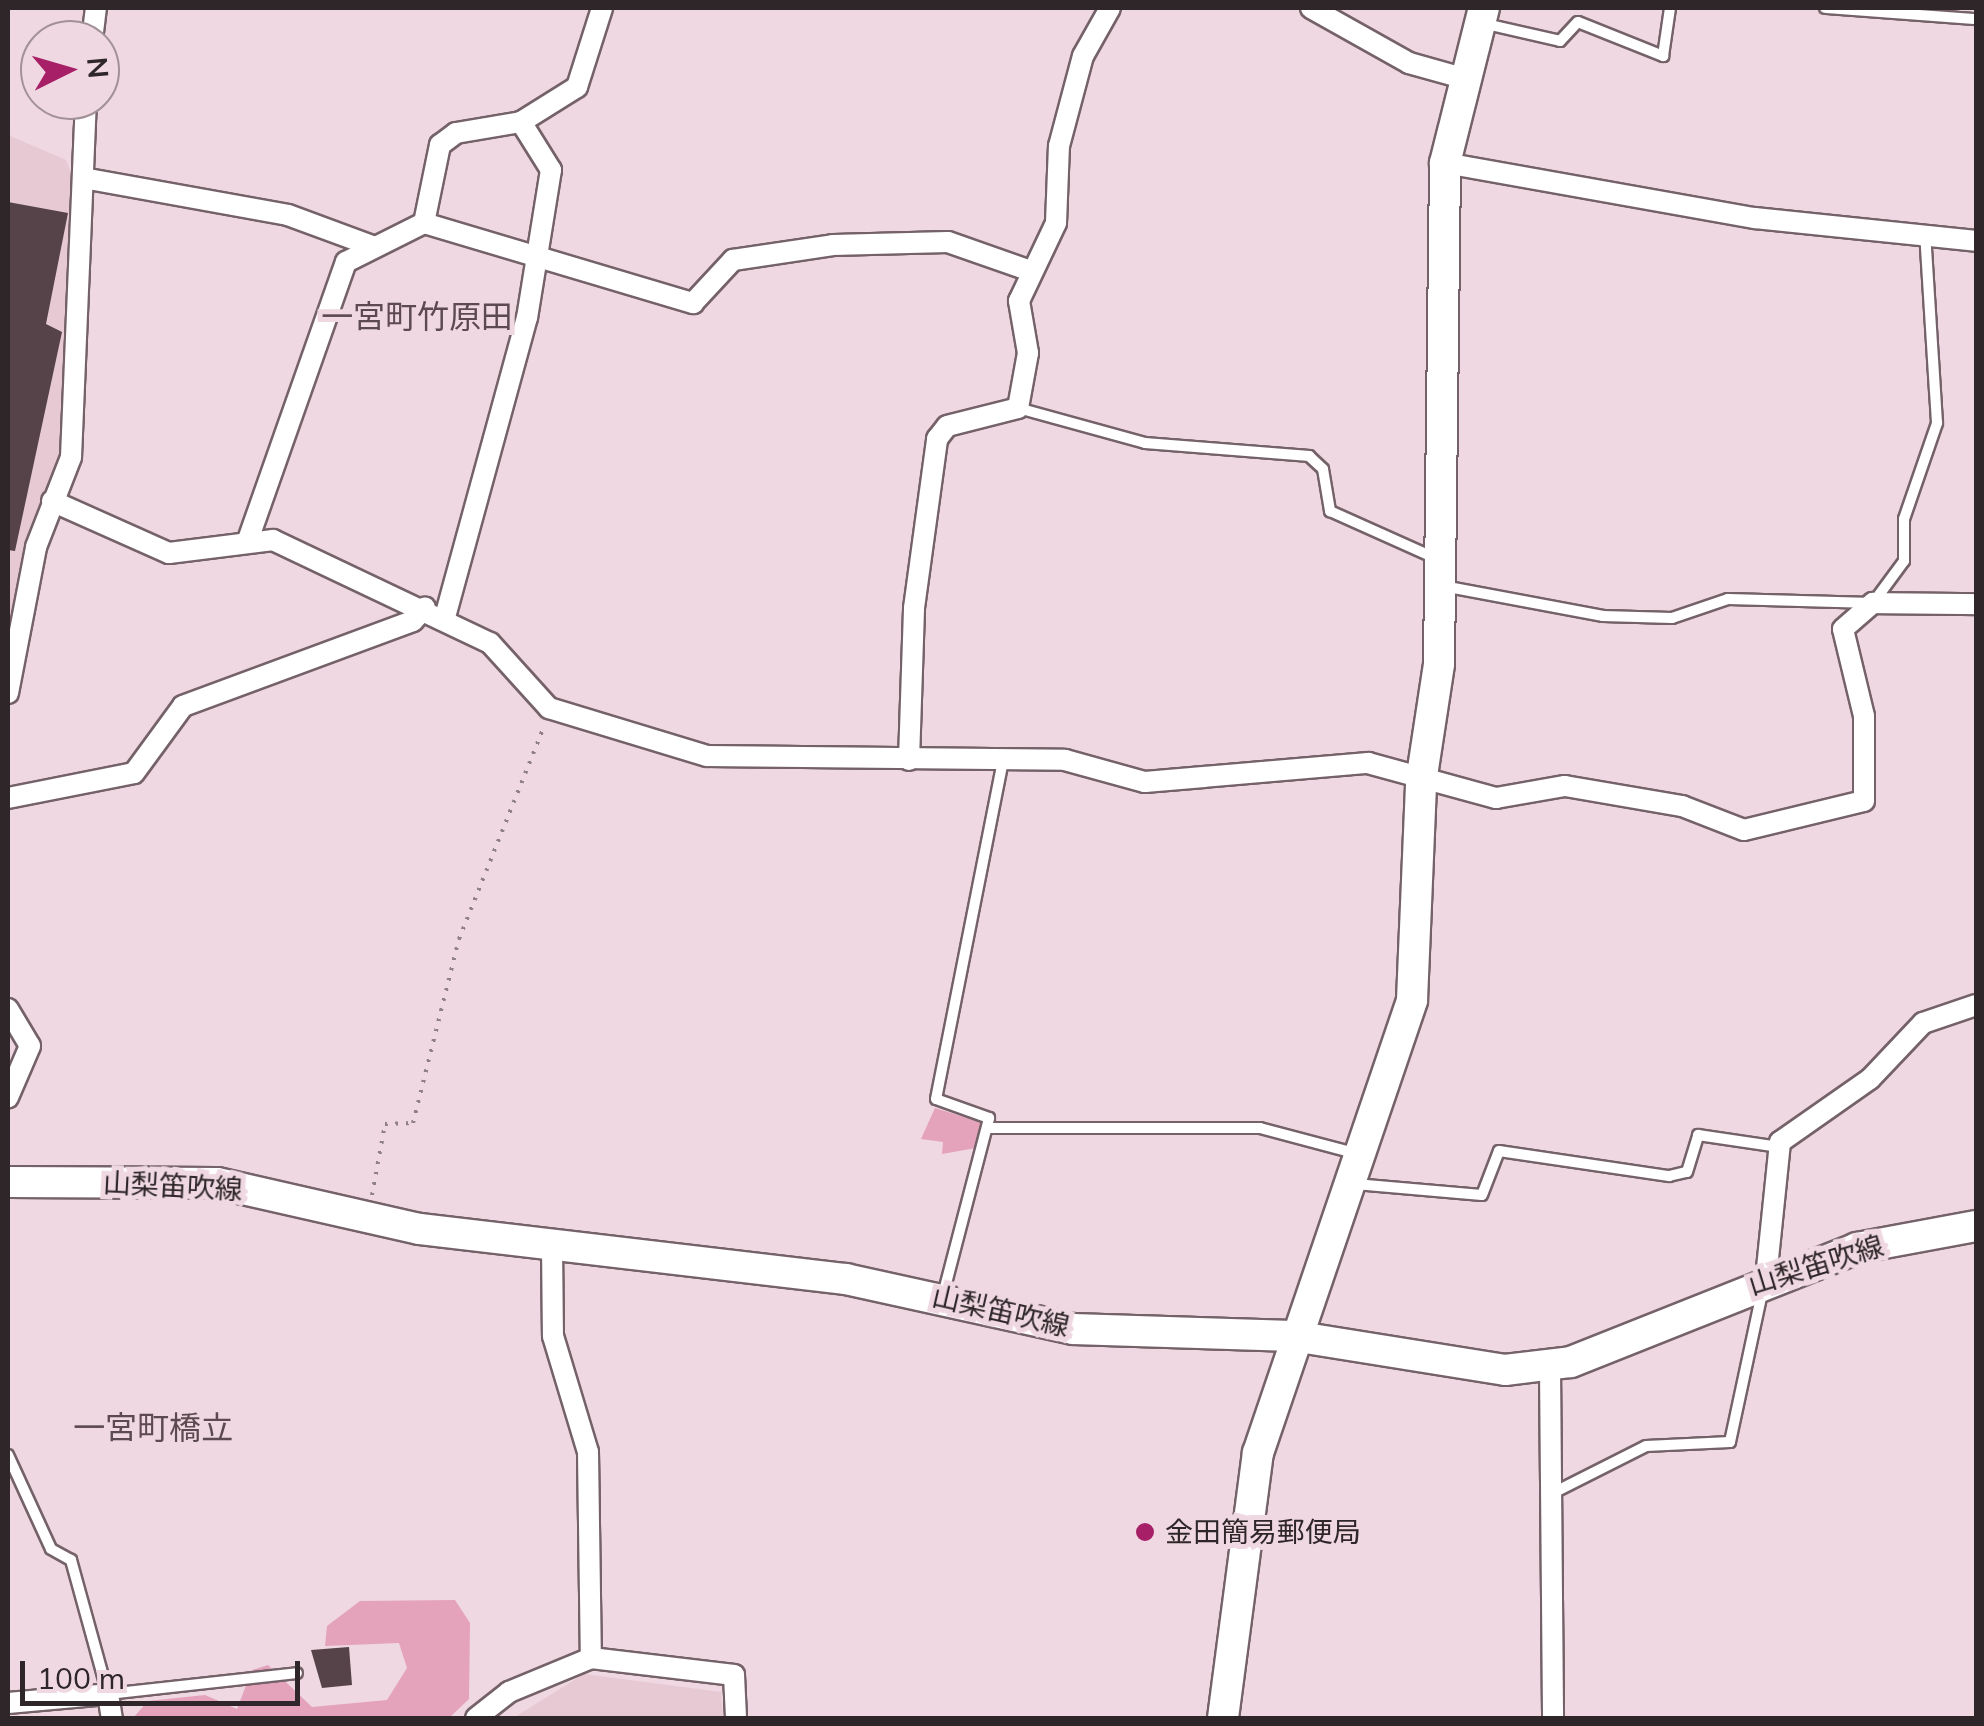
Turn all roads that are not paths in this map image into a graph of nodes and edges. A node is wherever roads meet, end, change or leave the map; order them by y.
1 (602, 8) edge
2 (1110, 8) edge
3 (1311, 8) edge
4 (1670, 8) edge
5 (1825, 8) edge
6 (1482, 15) edge
7 (1976, 20) edge
8 (1466, 79) junction
9 (85, 120) edge
10 (520, 122) junction
11 (1445, 163) junction
12 (83, 178) junction
13 (424, 223) junction
14 (1925, 230) junction
15 (1976, 240) edge
16 (372, 246) junction
17 (536, 256) junction
18 (1032, 272) junction
19 (1018, 408) junction
20 (52, 501) junction
21 (248, 540) junction
22 (1437, 572) junction
23 (1873, 603) junction
24 (1976, 604) edge
25 (425, 607) junction
26 (446, 617) junction
27 (8, 693) edge
28 (1004, 758) junction
29 (909, 760) junction
30 (1421, 782) junction
31 (8, 798) edge
32 (1976, 1005) edge
33 (8, 1009) edge
34 (8, 1097) edge
35 (988, 1128) junction
36 (1779, 1147) junction
37 (1358, 1170) junction
38 (8, 1182) edge
39 (1976, 1226) edge
40 (552, 1245) junction
41 (1766, 1278) junction
42 (942, 1296) junction
43 (1292, 1336) junction
44 (1550, 1368) junction
45 (8, 1455) edge
46 (1548, 1495) junction
47 (591, 1658) junction
48 (298, 1673) dead end
49 (108, 1694) junction
50 (8, 1703) edge
51 (112, 1718) edge
52 (476, 1718) edge
53 (736, 1718) edge
54 (1223, 1718) edge
55 (1553, 1718) edge

1 - 10 street
2 - 18 street
3 - 8 street
4 - 6 lane
5 - 7 lane
6 - 8 main road
8 - 11 main road
9 - 12 street
10 - 13 street
10 - 17 street
11 - 14 street
11 - 22 main road
12 - 16 street
12 - 20 street
13 - 16 street
13 - 17 street
14 - 15 street
14 - 23 lane
16 - 21 street
17 - 18 street
17 - 26 street
18 - 19 street
19 - 22 lane
19 - 29 street
20 - 21 street
20 - 27 street
21 - 25 street
22 - 23 lane
22 - 30 main road
23 - 24 street
23 - 30 street
25 - 26 street
25 - 31 street
26 - 29 street
28 - 29 street
28 - 30 street
28 - 35 lane
30 - 37 main road
32 - 36 street
33 - 34 street
35 - 37 lane
35 - 42 lane
36 - 37 lane
36 - 41 street
37 - 43 main road
38 - 40 main road, 山梨笛吹線
39 - 41 main road, 山梨笛吹線
40 - 42 main road, 山梨笛吹線
40 - 47 street
41 - 44 main road, 山梨笛吹線
41 - 46 lane
42 - 43 main road, 山梨笛吹線
43 - 44 main road, 山梨笛吹線
43 - 54 main road
44 - 46 street
45 - 49 lane
46 - 55 street
47 - 52 street
47 - 53 street
48 - 49 lane
49 - 50 street
49 - 51 street

